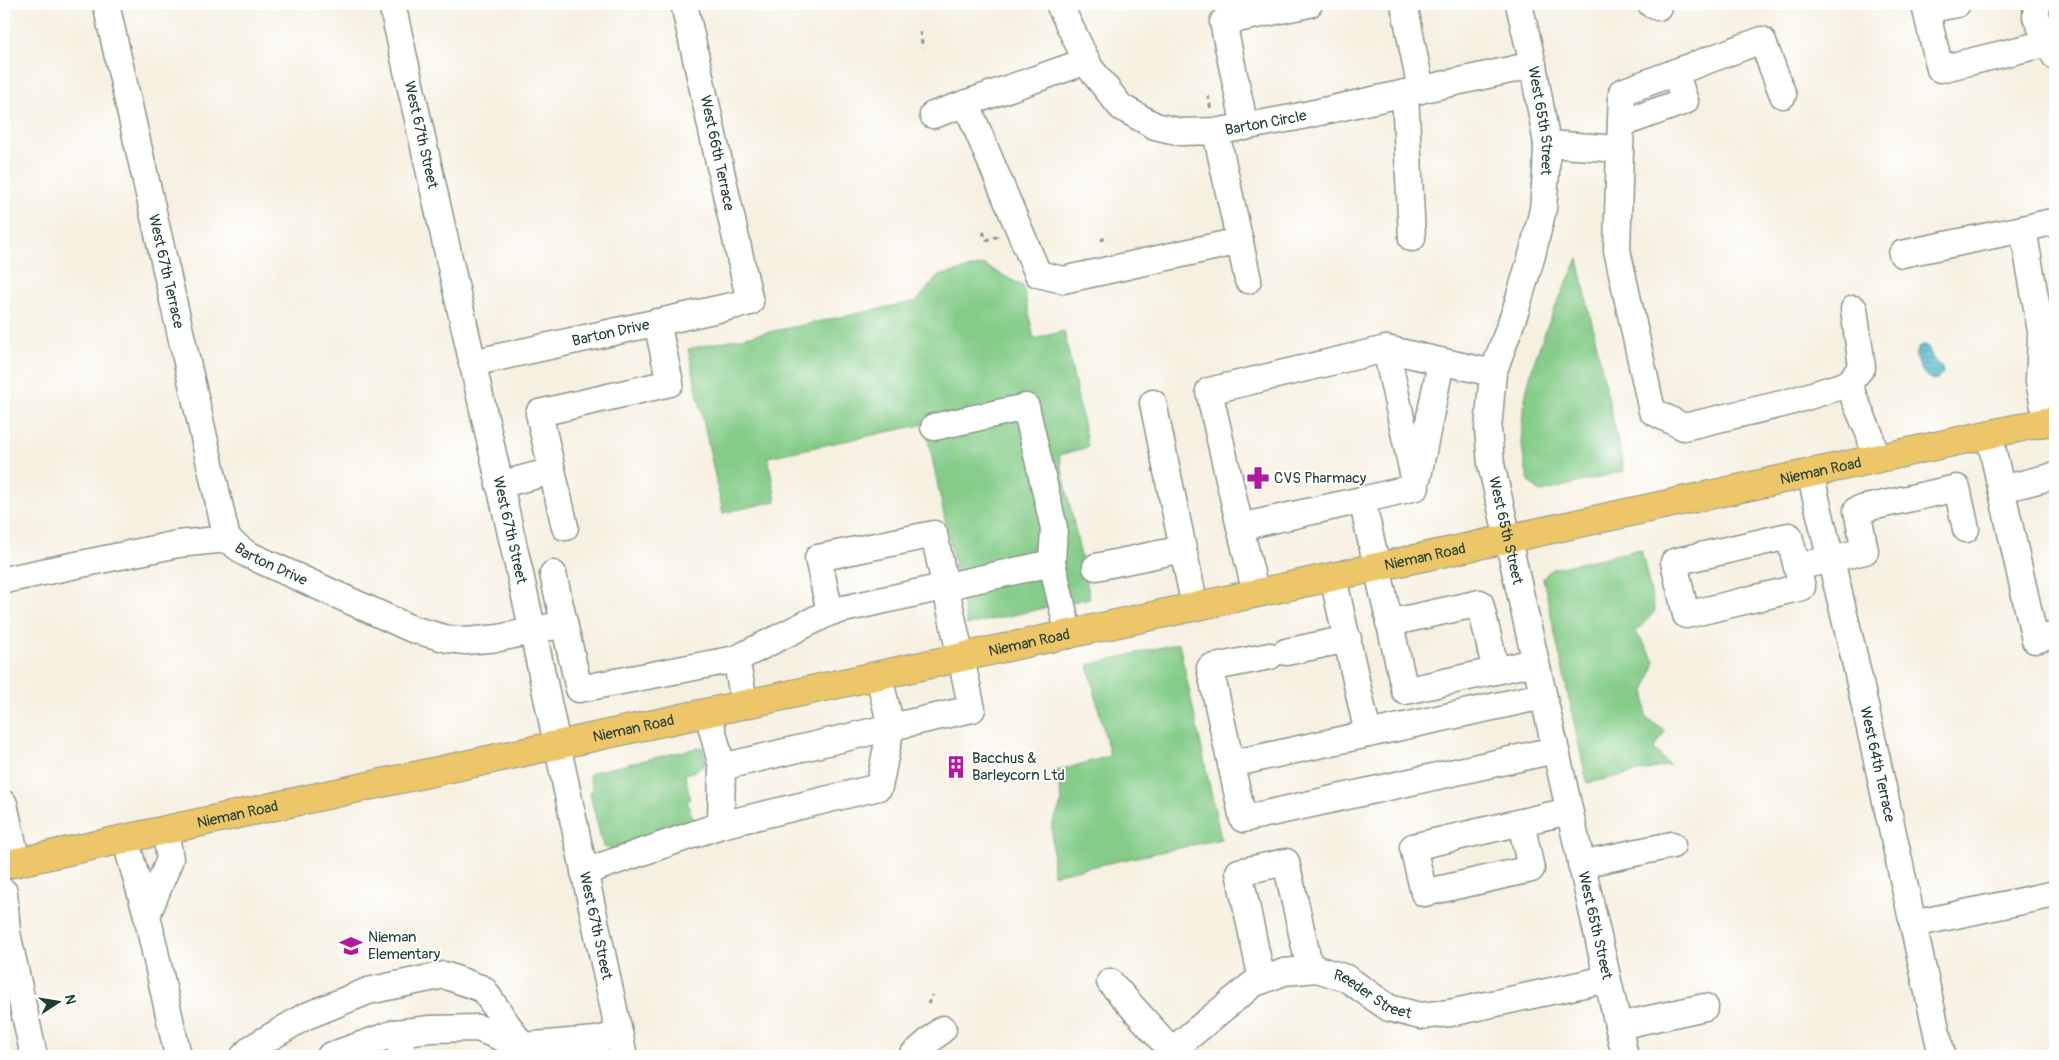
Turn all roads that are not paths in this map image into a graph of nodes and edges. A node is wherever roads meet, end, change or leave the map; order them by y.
1 (106, 4) edge
2 (392, 4) edge
3 (684, 4) edge
4 (1059, 4) edge
5 (1309, 4) edge
6 (1404, 4) edge
7 (1520, 4) edge
8 (1957, 4) edge
9 (2037, 4) edge
10 (2052, 50) edge
11 (1087, 61) junction
12 (1533, 65) junction
13 (1413, 91) junction
14 (1784, 95) dead end
15 (966, 103) junction
16 (934, 114) dead end
17 (1245, 127) junction
18 (1216, 132) junction
19 (1620, 136) junction
20 (1547, 144) junction
21 (2055, 221) edge
22 (2022, 229) junction
23 (1412, 238) dead end
24 (1240, 241) junction
25 (1902, 254) dead end
26 (1248, 280) dead end
27 (750, 302) joint
28 (1854, 309) dead end
29 (657, 322) junction
30 (2041, 331) junction
31 (1386, 349) junction
32 (1441, 362) junction
33 (2055, 362) edge
34 (472, 363) junction
35 (1493, 373) junction
36 (1848, 384) junction
37 (1153, 403) dead end
38 (2051, 421) edge
39 (934, 427) dead end
40 (1989, 434) junction
41 (1875, 459) junction
42 (552, 471) junction
43 (1810, 474) junction
44 (2054, 476) dead end
45 (500, 485) junction
46 (1416, 487) junction
47 (2002, 489) junction
48 (1362, 500) junction
49 (565, 527) dead end
50 (1240, 527) junction
51 (1966, 529) dead end
52 (227, 539) junction
53 (1507, 539) junction
54 (1183, 549) junction
55 (1831, 558) junction
56 (1052, 562) junction
57 (1096, 567) dead end
58 (1377, 567) junction
59 (1797, 567) junction
60 (553, 574) dead end
61 (1333, 577) junction
62 (4, 580) edge
63 (945, 587) junction
64 (1256, 594) junction
65 (1195, 607) junction
66 (830, 612) junction
67 (1389, 623) junction
68 (564, 624) junction
69 (532, 632) junction
70 (1069, 635) junction
71 (2055, 635) edge
72 (1348, 639) junction
73 (736, 658) junction
74 (961, 658) junction
75 (1535, 662) junction
76 (1496, 671) junction
77 (879, 676) junction
78 (1543, 696) junction
79 (745, 705) junction
80 (708, 713) junction
81 (891, 727) junction
82 (1368, 734) junction
83 (557, 746) junction
84 (1555, 750) junction
85 (1231, 764) junction
86 (722, 767) junction
87 (4, 804) edge
88 (1569, 811) junction
89 (1521, 822) dead end
90 (720, 824) junction
91 (165, 830) junction
92 (125, 839) junction
93 (1672, 845) dead end
94 (10, 864) edge
95 (1581, 864) junction
96 (584, 872) junction
97 (4, 892) edge
98 (2055, 894) edge
99 (147, 915) junction
100 (1913, 924) junction
101 (1310, 970) junction
102 (1607, 978) junction
103 (1262, 980) junction
104 (1110, 982) dead end
105 (1705, 1007) dead end
106 (1618, 1026) junction
107 (943, 1029) dead end
108 (400, 1045) edge
109 (522, 1046) junction
110 (622, 1046) edge
111 (1168, 1053) edge
112 (34, 1056) edge
113 (178, 1056) edge
114 (244, 1056) edge
115 (330, 1056) edge
116 (912, 1056) edge
117 (1625, 1056) edge
118 (1942, 1056) edge

1 - 52 street, West 67th Terrace
2 - 34 street, West 67th Street
3 - 27 street, West 66th Terrace
4 - 11 street, Barton Circle
5 - 17 street
6 - 13 street
7 - 12 street, West 65th Street
8 - 10 street
9 - 10 street
11 - 15 street
11 - 18 street, Barton Circle
12 - 13 street, Barton Circle
12 - 20 street, West 65th Street
13 - 17 street, Barton Circle
13 - 23 street
14 - 19 street
15 - 16 street
15 - 24 street
17 - 18 street, Barton Circle
18 - 24 street
19 - 20 street
19 - 36 street
20 - 35 street, West 65th Street
21 - 22 street
22 - 25 street
22 - 30 street
24 - 26 street
27 - 29 street, Barton Drive
28 - 36 street
29 - 34 street, Barton Drive
29 - 42 street
30 - 33 street
30 - 38 street
31 - 32 street
31 - 46 street
31 - 50 street
32 - 35 street
32 - 46 street
34 - 45 street, West 67th Street
35 - 53 street, West 65th Street
36 - 41 street
37 - 54 street
38 - 40 main road, Nieman Road
39 - 56 street
40 - 41 main road, Nieman Road
40 - 47 street
41 - 43 main road, Nieman Road
42 - 45 street
42 - 49 street
43 - 53 main road, Nieman Road
43 - 55 street, West 64th Terrace
44 - 47 street
45 - 69 street, West 67th Street
46 - 48 street
47 - 71 street
48 - 50 street
48 - 58 street
50 - 64 street
51 - 55 street
52 - 62 street, Barton Drive
52 - 69 street, Barton Drive
53 - 58 main road, Nieman Road
53 - 75 street, West 65th Street
54 - 57 street
54 - 65 street
55 - 59 street
55 - 100 street, West 64th Terrace
56 - 63 street
56 - 70 street
58 - 61 main road, Nieman Road
58 - 67 street
59 - 59 street
60 - 68 street
61 - 64 main road, Nieman Road
61 - 72 street
63 - 66 street
63 - 66 street
63 - 74 street
64 - 65 main road, Nieman Road
65 - 70 main road, Nieman Road
66 - 73 street
67 - 76 street
67 - 76 street
68 - 69 street, Barton Drive
68 - 73 street
69 - 83 street, West 67th Street
70 - 74 main road, Nieman Road
72 - 82 street
72 - 85 street
73 - 79 street
74 - 77 main road, Nieman Road
74 - 81 street
75 - 76 street
75 - 78 street, West 65th Street
77 - 79 main road, Nieman Road
77 - 81 street
78 - 82 street
78 - 84 street, West 65th Street
79 - 80 main road, Nieman Road
80 - 83 main road, Nieman Road
80 - 86 street
81 - 86 street
81 - 90 street
82 - 85 street
83 - 91 main road, Nieman Road
83 - 96 street, West 67th Street
84 - 85 street
84 - 88 street, West 65th Street
86 - 90 street
87 - 94 street
88 - 89 street
88 - 95 street, West 65th Street
90 - 96 street
91 - 92 main road, Nieman Road
91 - 99 street
92 - 94 main road, Nieman Road
92 - 99 street
93 - 95 street
95 - 102 street, West 65th Street
96 - 110 street, West 67th Street
97 - 112 street
98 - 100 street
99 - 113 street
100 - 118 street, West 64th Terrace
101 - 102 street, Reeder Street
101 - 103 street, Reeder Street
101 - 103 street
102 - 106 street, West 65th Street
103 - 111 street, Reeder Street
104 - 111 street
105 - 106 street
106 - 117 street, West 65th Street
107 - 116 street
108 - 109 street
108 - 115 street
109 - 110 street
109 - 114 street

